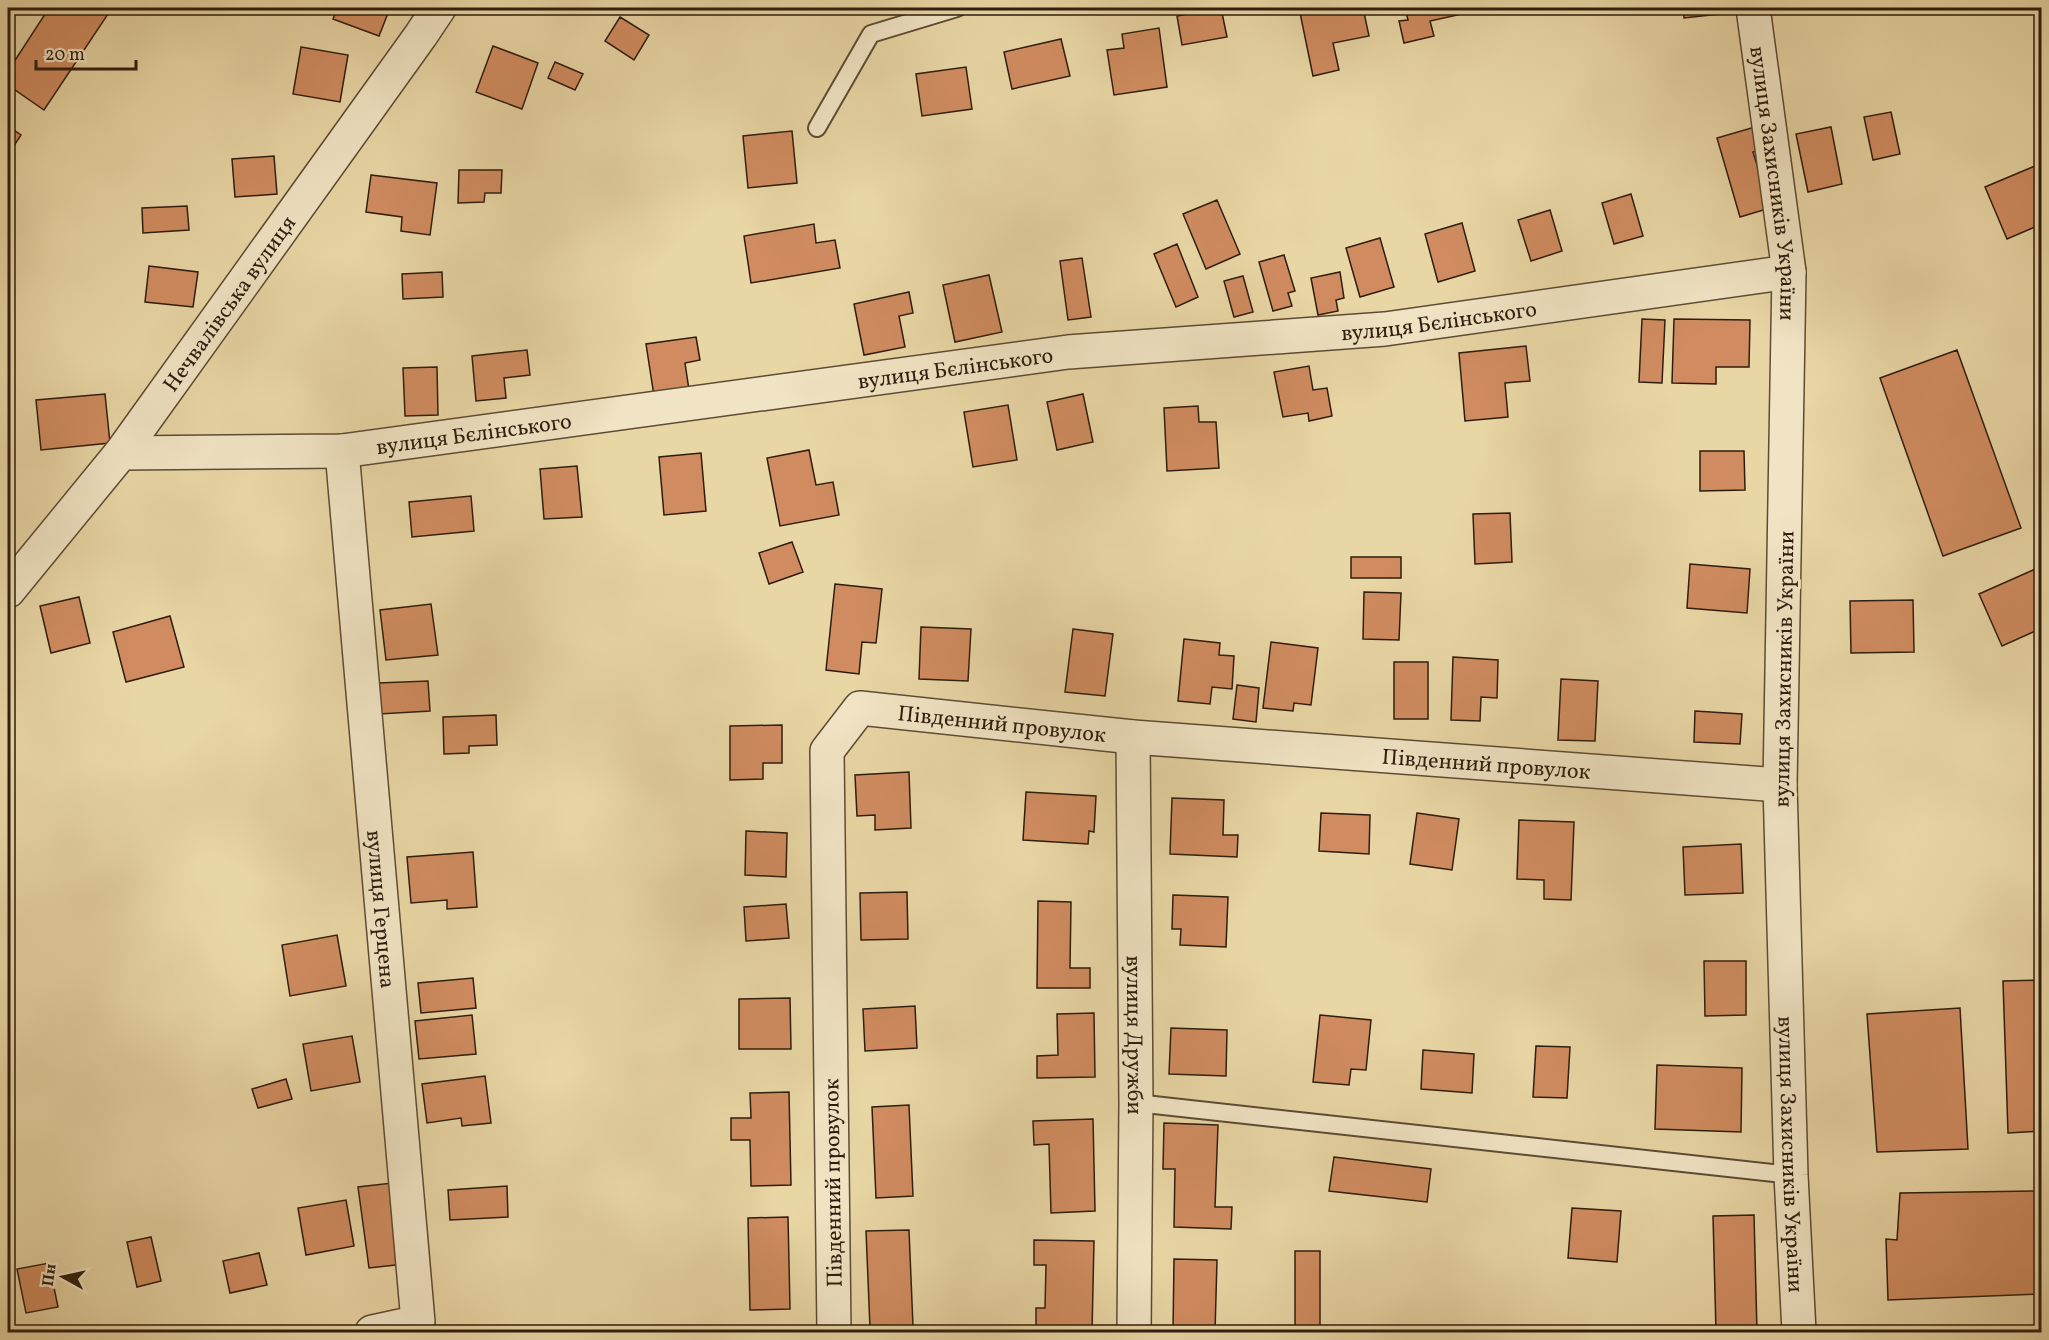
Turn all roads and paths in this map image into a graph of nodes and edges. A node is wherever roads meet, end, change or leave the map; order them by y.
1 (439, 8) edge
2 (957, 8) edge
3 (1753, 8) edge
4 (818, 128) dead end
5 (1789, 272) junction
6 (342, 451) junction
7 (121, 453) junction
8 (8, 591) edge
9 (1133, 737) junction
10 (1780, 785) junction
11 (1136, 1103) junction
12 (1791, 1175) junction
13 (372, 1332) edge
14 (834, 1332) edge
15 (1134, 1332) edge
16 (1799, 1332) edge

1 - 7 street, Нечвалівська вулиця
2 - 4 lane
3 - 5 street, вулиця Захисників України
5 - 6 street, вулиця Бєлінського
5 - 10 street, вулиця Захисників України
6 - 7 street, вулиця Бєлінського
6 - 13 street, вулиця Герцена
7 - 8 street, Нечвалівська вулиця
9 - 10 street, Південний провулок
9 - 11 street, вулиця Дружби
9 - 14 street, Південний провулок
10 - 12 street, вулиця Захисників України
11 - 12 lane
11 - 15 street, вулиця Дружби
12 - 16 street, вулиця Захисників України

